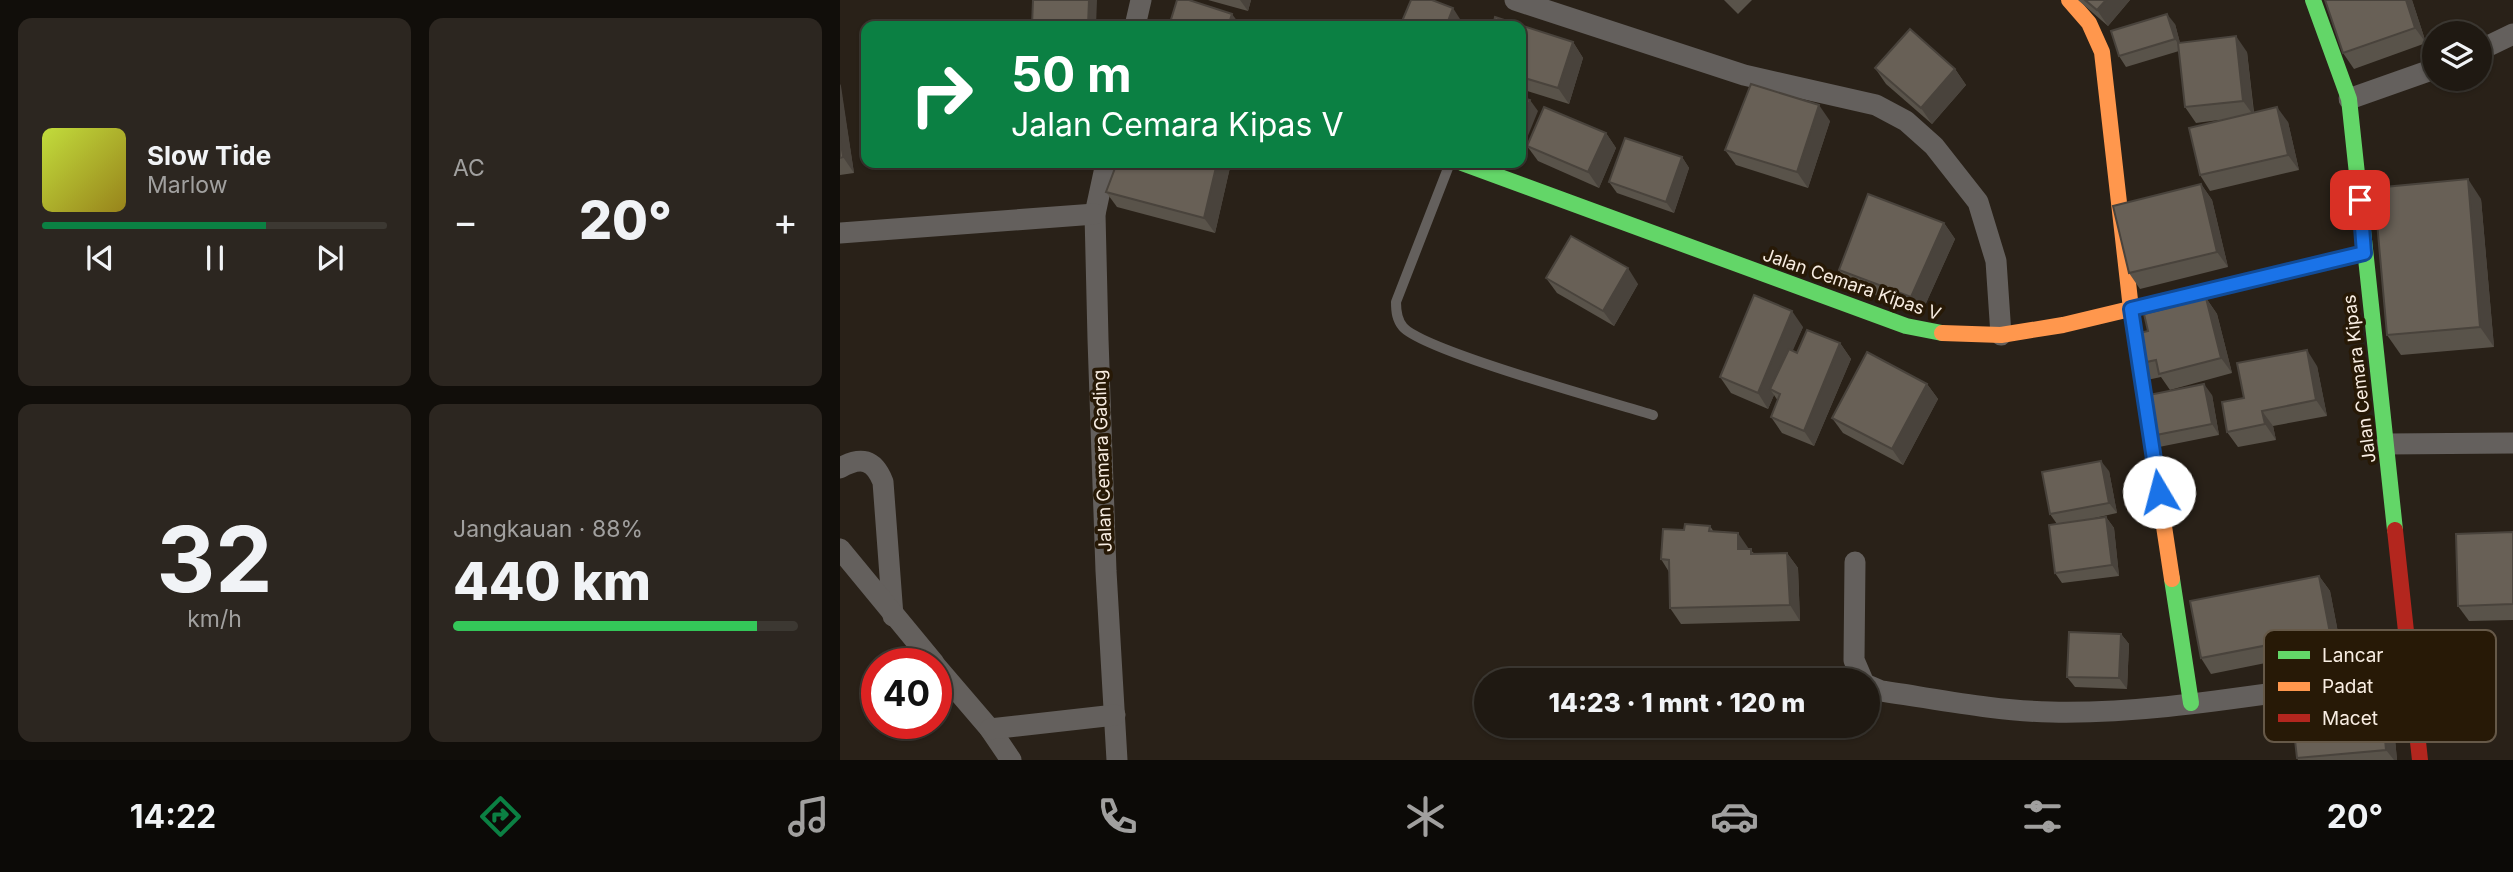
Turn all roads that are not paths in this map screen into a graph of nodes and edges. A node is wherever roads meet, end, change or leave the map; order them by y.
1 (1141, 0) edge
2 (1515, 0) edge
3 (2069, 0) edge
4 (2313, 0) edge
5 (1136, 21) edge
6 (2513, 34) edge
7 (2492, 44) edge
8 (2422, 73) edge
9 (2349, 99) junction
10 (1105, 168) edge
11 (1448, 168) edge
12 (1476, 168) edge
13 (1095, 214) junction
14 (840, 233) edge
15 (2364, 253) junction
16 (2131, 309) junction
17 (2001, 335) junction
18 (1653, 415) dead end
19 (2386, 443) junction
20 (2513, 443) edge
21 (840, 468) edge
22 (840, 549) edge
23 (1855, 562) dead end
24 (893, 616) junction
25 (2405, 630) edge
26 (920, 648) edge
27 (1857, 668) edge
28 (952, 685) edge
29 (1880, 691) edge
30 (2264, 693) edge
31 (2191, 703) junction
32 (1115, 715) junction
33 (990, 729) junction
34 (2418, 742) edge
35 (1011, 760) edge
36 (1117, 760) edge
37 (2420, 760) edge

1 - 5 street
2 - 17 street
3 - 16 street
4 - 9 street, Jalan Cemara Kipas
6 - 7 street
8 - 9 street
9 - 15 street, Jalan Cemara Kipas
10 - 13 street, Jalan Cemara Gading
11 - 18 lane
12 - 17 street, Jalan Cemara Kipas V
13 - 14 street
13 - 32 street, Jalan Cemara Gading
15 - 16 street, Jalan Cemara Kipas V
15 - 19 street, Jalan Cemara Kipas
16 - 17 street, Jalan Cemara Kipas V
16 - 31 street
19 - 20 street
19 - 25 street, Jalan Cemara Kipas
21 - 24 street
22 - 24 street
23 - 27 street
24 - 26 street
28 - 33 street
29 - 31 street
30 - 31 street
32 - 33 street
32 - 36 street, Jalan Cemara Gading
33 - 35 street
34 - 37 street, Jalan Cemara Kipas

